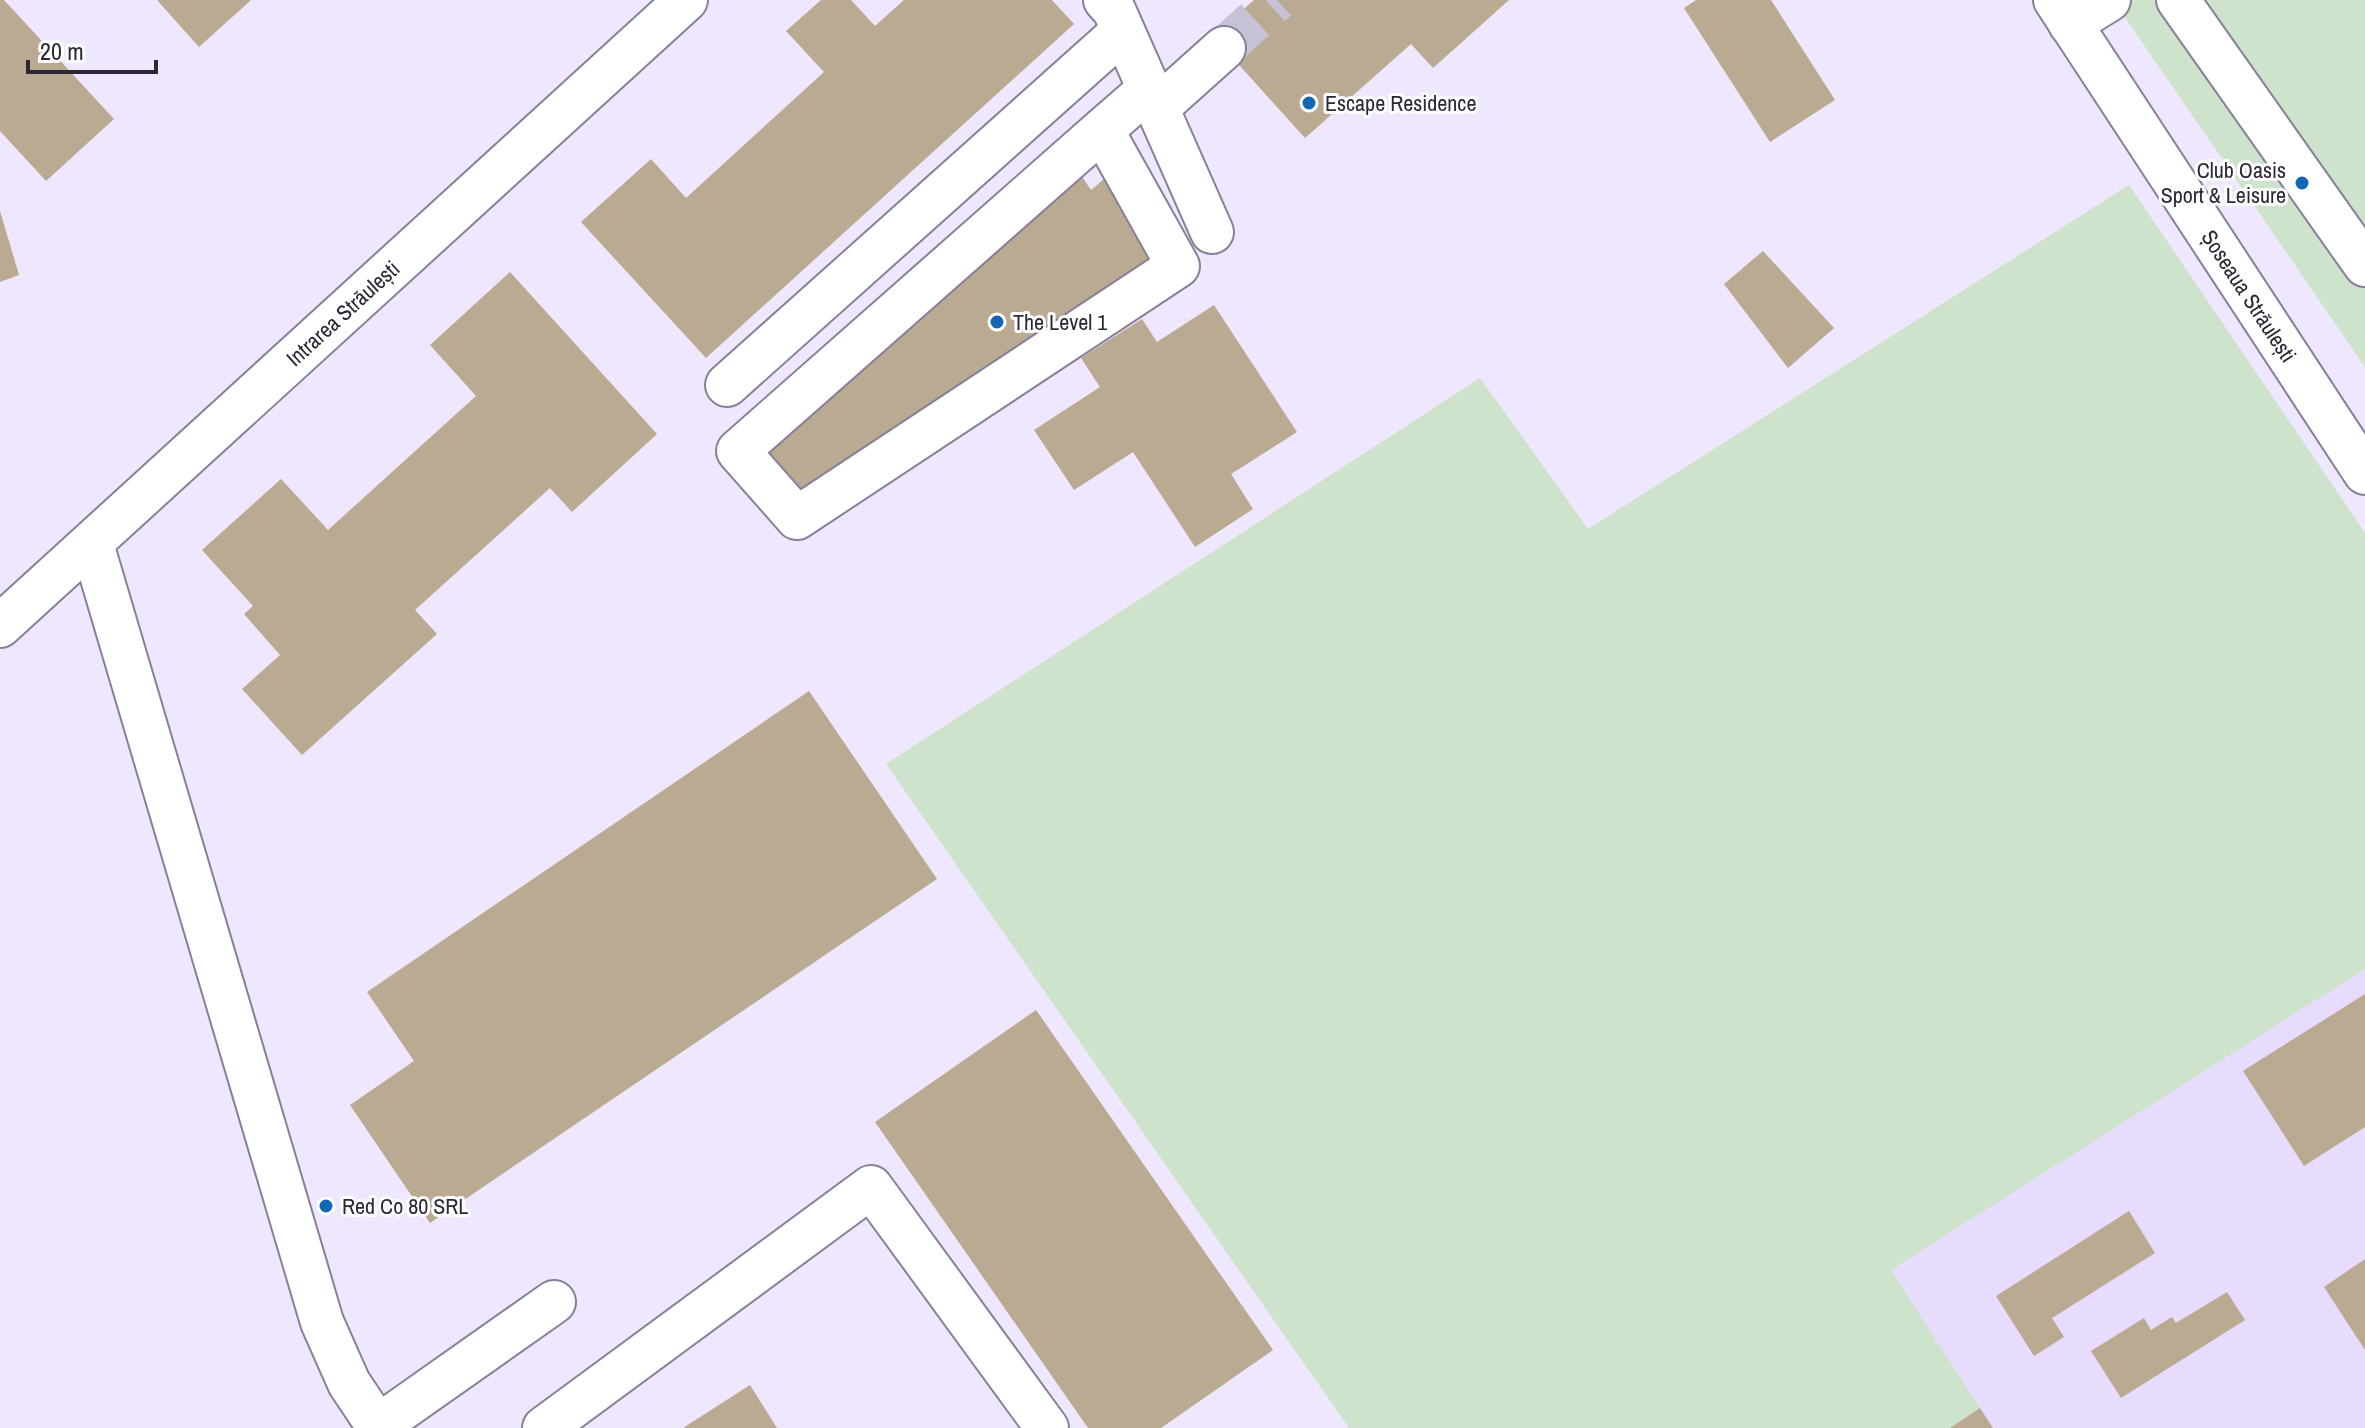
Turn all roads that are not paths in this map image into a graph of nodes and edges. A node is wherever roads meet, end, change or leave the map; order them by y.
1 (686, 0) edge
2 (2109, 0) edge
3 (2178, 0) edge
4 (2063, 12) edge
5 (1114, 16) edge
6 (1224, 48) tunnel mouth
7 (1153, 98) junction
8 (1102, 130) junction
9 (1212, 232) dead end
10 (2365, 265) edge
11 (727, 385) dead end
12 (2365, 473) edge
13 (92, 544) junction
14 (0, 626) edge
15 (554, 1302) dead end
16 (379, 1427) edge
17 (544, 1428) edge
18 (1047, 1428) edge

1 - 13 street, Intrarea Străulești
2 - 4 street
3 - 10 street
4 - 12 street, Șoseaua Străulești
5 - 7 street
5 - 11 street
6 - 7 street
7 - 8 street
7 - 9 street
8 - 8 street
13 - 14 street, Intrarea Străulești
13 - 16 street
15 - 16 street
17 - 18 street

